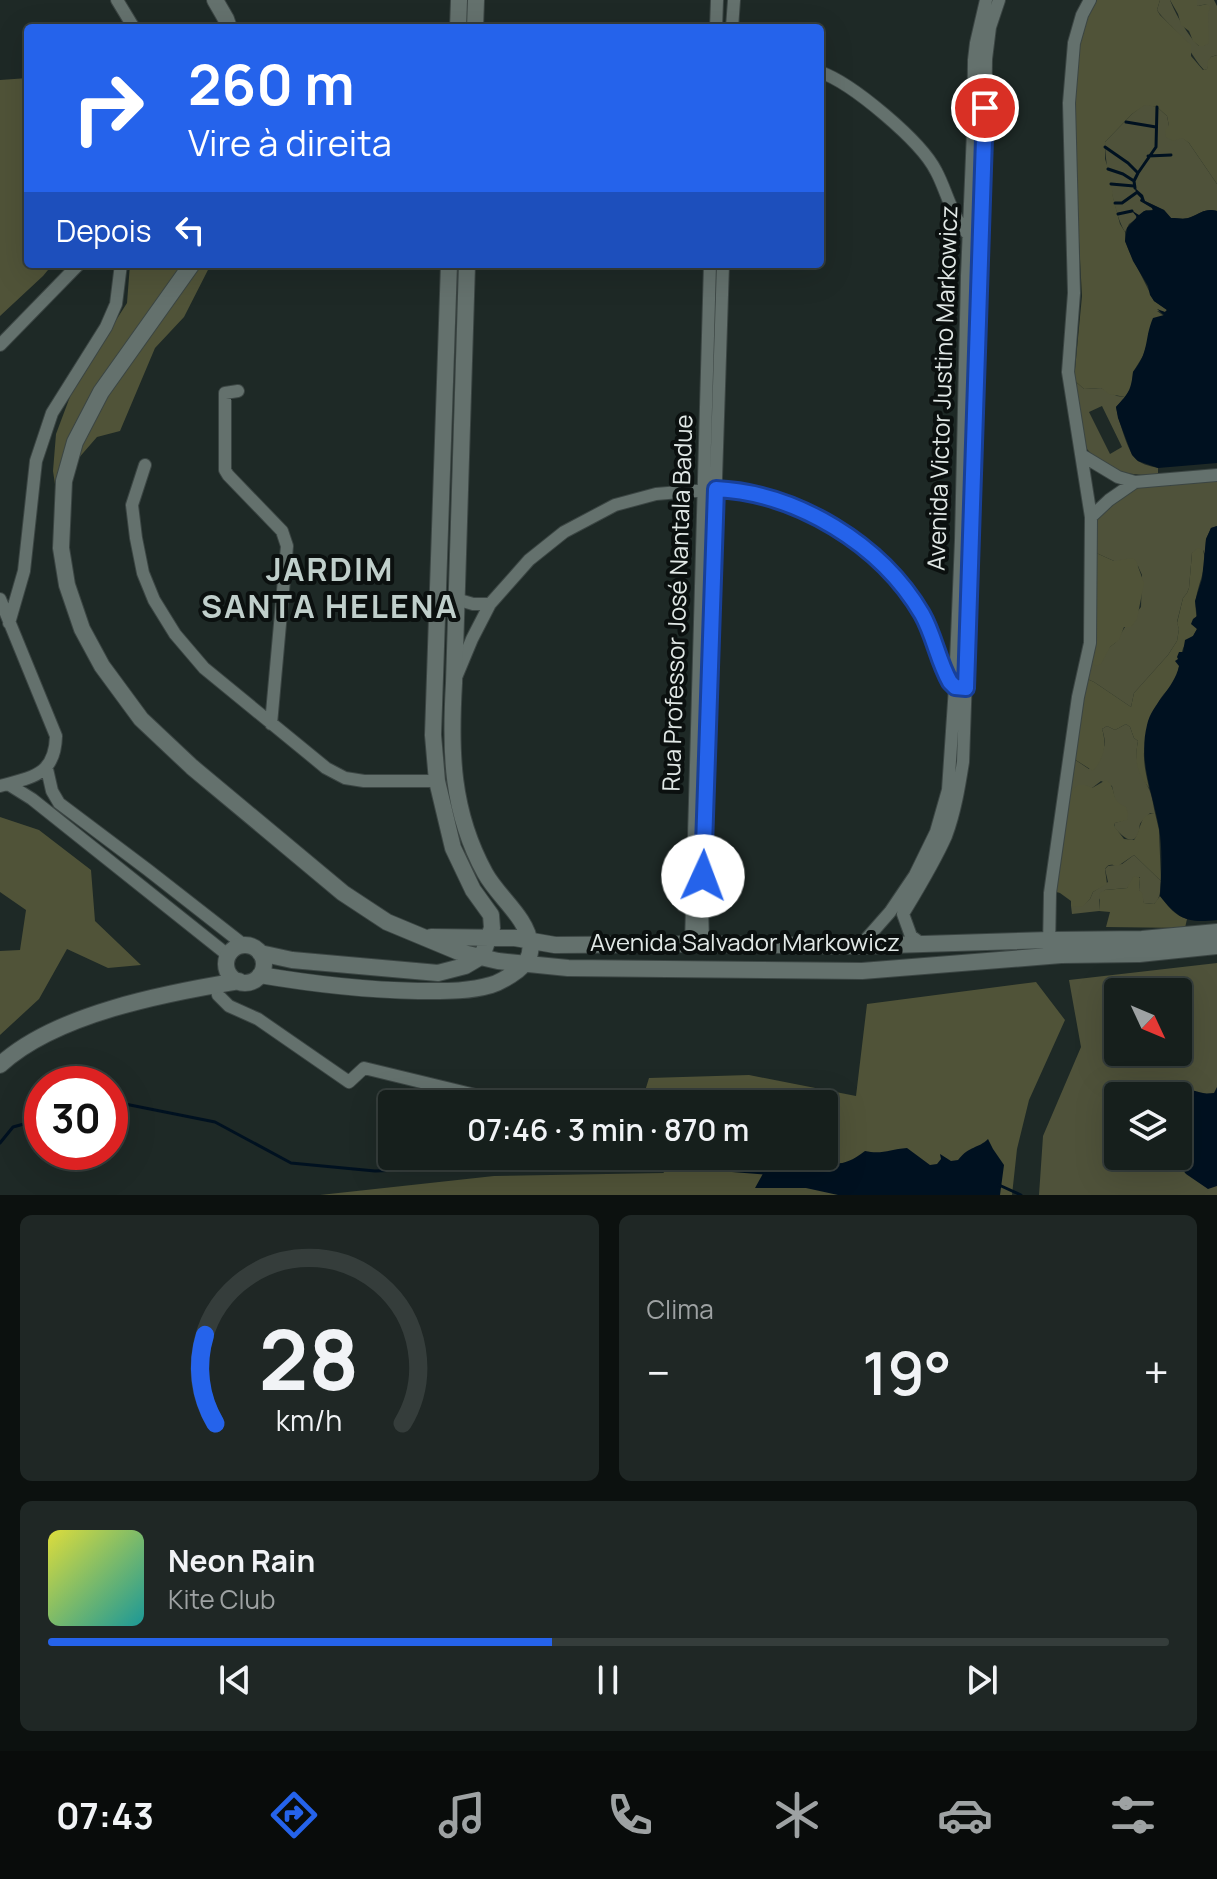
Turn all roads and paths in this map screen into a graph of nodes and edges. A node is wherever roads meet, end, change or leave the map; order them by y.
1 (117, 0) edge
2 (215, 0) edge
3 (459, 0) edge
4 (476, 0) edge
5 (717, 0) edge
6 (734, 0) edge
7 (986, 0) edge
8 (999, 0) edge
9 (1090, 0) edge
10 (132, 24) edge
11 (227, 24) edge
12 (458, 24) edge
13 (475, 24) edge
14 (716, 24) edge
15 (732, 24) edge
16 (824, 74) edge
17 (975, 236) junction
18 (75, 268) edge
19 (120, 268) edge
20 (189, 268) edge
21 (449, 268) edge
22 (467, 268) edge
23 (710, 268) edge
24 (723, 268) edge
25 (0, 345) edge
26 (238, 391) dead end
27 (1083, 456) junction
28 (145, 465) dead end
29 (1217, 475) edge
30 (1135, 482) junction
31 (709, 489) junction
32 (1091, 517) junction
33 (0, 599) edge
34 (456, 599) junction
35 (490, 604) junction
36 (9, 623) junction
37 (454, 683) junction
38 (960, 688) junction
39 (271, 724) junction
40 (433, 735) junction
41 (451, 735) junction
42 (47, 769) junction
43 (437, 781) junction
44 (4, 785) edge
45 (148, 870) junction
46 (137, 882) junction
47 (897, 913) junction
48 (524, 925) junction
49 (1217, 932) edge
50 (421, 937) junction
51 (490, 938) junction
52 (530, 941) junction
53 (697, 944) junction
54 (922, 944) junction
55 (244, 945) junction
56 (642, 945) junction
57 (573, 946) junction
58 (860, 946) junction
59 (1217, 946) edge
60 (1049, 948) junction
61 (260, 953) junction
62 (482, 956) junction
63 (225, 962) junction
64 (525, 964) junction
65 (640, 967) junction
66 (260, 975) junction
67 (239, 981) junction
68 (208, 986) junction
69 (0, 1065) edge
70 (454, 1090) edge

1 - 10 street
2 - 11 street
3 - 12 street
4 - 13 street
5 - 14 street
6 - 15 street
7 - 17 street, Avenida Victor Justino Markowicz
8 - 17 street, Avenida Victor Justino Markowicz
9 - 27 street
16 - 17 street
17 - 38 street, Avenida Victor Justino Markowicz
18 - 25 street
19 - 36 street
20 - 50 street, Avenida Salvador Markowicz
21 - 40 street
22 - 34 street
23 - 31 street, Rua Professor José Nantala Badue
24 - 31 street, Rua Professor José Nantala Badue
26 - 39 street
27 - 30 street
27 - 32 street
28 - 39 street
29 - 30 street
30 - 32 street
31 - 35 street
31 - 38 street
31 - 53 street, Rua Professor José Nantala Badue
32 - 60 street
33 - 36 street
34 - 35 street
34 - 37 street
35 - 37 street
36 - 42 street
37 - 41 street
38 - 47 street, Avenida Victor Justino Markowicz
39 - 43 street
40 - 41 street
40 - 43 street
41 - 48 street
42 - 44 street
42 - 45 street
43 - 51 street
44 - 46 street
45 - 46 street
45 - 55 street
46 - 63 street
47 - 54 street
47 - 58 street, Avenida Victor Justino Markowicz
48 - 52 street
48 - 57 street
49 - 60 street, Avenida Salvador Markowicz
50 - 51 street, Avenida Salvador Markowicz
50 - 62 street, Avenida Salvador Markowicz
51 - 52 street, Avenida Salvador Markowicz
51 - 62 street
52 - 57 street, Avenida Salvador Markowicz
52 - 64 street
53 - 56 street, Avenida Salvador Markowicz
53 - 58 street, Avenida Salvador Markowicz
54 - 58 street, Avenida Salvador Markowicz
54 - 60 street, Avenida Salvador Markowicz
55 - 61 street
55 - 63 street
56 - 57 street, Avenida Salvador Markowicz
56 - 65 street
59 - 60 street, Avenida Salvador Markowicz
60 - 65 street, Avenida Salvador Markowicz
61 - 62 street
61 - 66 street
62 - 64 street, Avenida Salvador Markowicz
63 - 67 street
63 - 68 street
64 - 65 street, Avenida Salvador Markowicz
64 - 66 street
66 - 67 street
67 - 68 street
68 - 69 street
68 - 70 street

